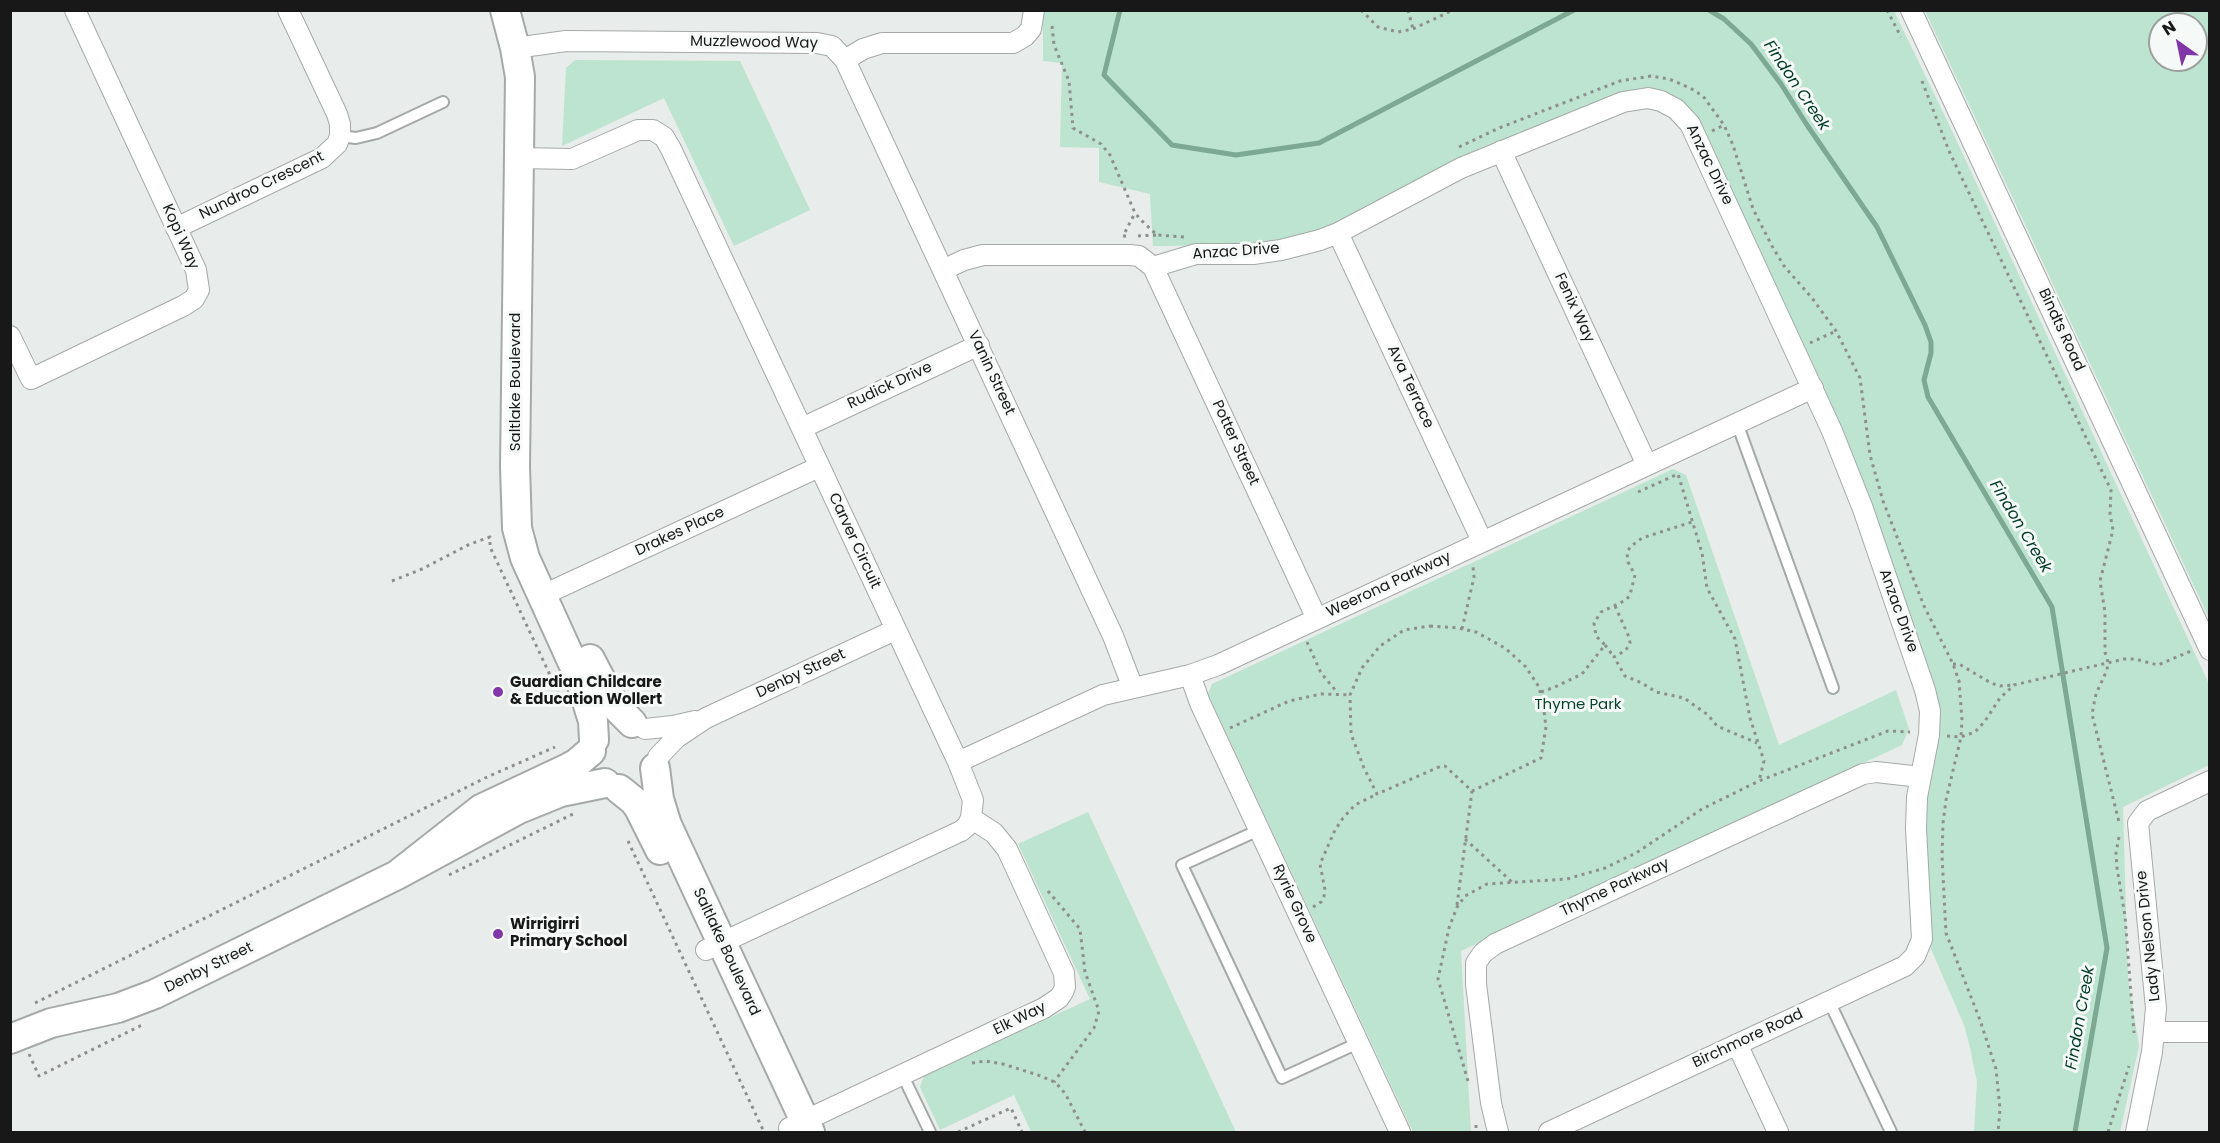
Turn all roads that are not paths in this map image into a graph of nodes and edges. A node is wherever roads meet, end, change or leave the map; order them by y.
1 (75, 10) edge
2 (288, 10) edge
3 (505, 10) edge
4 (524, 10) edge
5 (1034, 10) edge
6 (1911, 10) edge
7 (524, 46) junction
8 (845, 60) junction
9 (443, 102) dead end
10 (340, 136) junction
11 (1501, 152) junction
12 (526, 159) junction
13 (176, 228) junction
14 (1338, 233) junction
15 (1153, 267) junction
16 (943, 270) junction
17 (10, 336) edge
18 (979, 345) junction
19 (1813, 388) junction
20 (1737, 423) junction
21 (802, 428) junction
22 (1647, 465) junction
23 (819, 467) junction
24 (1474, 546) junction
25 (549, 593) junction
26 (1309, 623) junction
27 (896, 630) junction
28 (2208, 647) edge
29 (1190, 675) junction
30 (1133, 688) junction
31 (1833, 688) dead end
32 (706, 718) junction
33 (638, 726) junction
34 (593, 745) junction
35 (657, 762) junction
36 (958, 762) junction
37 (1921, 777) junction
38 (2210, 781) edge
39 (612, 786) junction
40 (971, 818) junction
41 (1258, 830) junction
42 (397, 875) junction
43 (1922, 925) joint
44 (714, 947) junction
45 (1829, 1001) junction
46 (2155, 1032) junction
47 (2210, 1032) edge
48 (11, 1039) edge
49 (1358, 1042) junction
50 (1737, 1044) junction
51 (902, 1074) junction
52 (792, 1129) edge
53 (1559, 1130) edge
54 (930, 1132) edge
55 (1400, 1132) edge
56 (1498, 1132) edge
57 (1778, 1132) edge
58 (1891, 1132) edge
59 (2136, 1132) edge

1 - 13 street, Kopi Way
2 - 10 street
3 - 7 street, Saltlake Boulevard
4 - 7 street, Saltlake Boulevard
5 - 8 street
6 - 28 street, Bindts Road
7 - 8 street, Muzzlewood Way
7 - 12 street, Saltlake Boulevard
8 - 16 street, Vanin Street
9 - 10 lane
10 - 13 street, Nundroo Crescent
11 - 14 street, Anzac Drive
11 - 19 street, Anzac Drive
11 - 22 street, Fenix Way
12 - 21 street, Carver Circuit
12 - 25 street, Saltlake Boulevard
13 - 17 street, Kopi Way
14 - 15 street, Anzac Drive
14 - 24 street, Ava Terrace
15 - 16 street
15 - 26 street, Potter Street
16 - 18 street, Vanin Street
18 - 21 street, Rudick Drive
18 - 30 street, Vanin Street
19 - 20 street, Weerona Parkway
19 - 37 street, Anzac Drive
20 - 22 street, Weerona Parkway
20 - 31 lane
21 - 23 street, Carver Circuit
22 - 24 street, Weerona Parkway
23 - 25 street, Drakes Place
23 - 27 street, Carver Circuit
24 - 26 street, Weerona Parkway
25 - 33 street, Saltlake Boulevard
25 - 34 street, Saltlake Boulevard
26 - 29 street, Weerona Parkway
27 - 32 street, Denby Street
27 - 36 street, Carver Circuit
29 - 30 street, Weerona Parkway
29 - 41 street, Ryrie Grove
30 - 36 street, Weerona Parkway
32 - 33 street, Denby Street
32 - 35 street, Denby Street
33 - 34 street
33 - 35 street
34 - 39 street
34 - 42 street
35 - 39 street
35 - 44 street, Saltlake Boulevard
36 - 40 street, Carver Circuit
37 - 43 street, Anzac Drive
37 - 56 street, Thyme Parkway
38 - 46 street, Lady Nelson Drive
39 - 42 street
39 - 44 street, Saltlake Boulevard
40 - 44 street
40 - 51 street, Elk Way
41 - 49 street, Ryrie Grove
41 - 49 lane
42 - 48 street, Denby Street
43 - 45 street, Birchmore Road
44 - 52 street, Saltlake Boulevard
45 - 50 street, Birchmore Road
45 - 58 lane
46 - 47 street
46 - 59 street, Lady Nelson Drive
49 - 55 street, Ryrie Grove
50 - 53 street, Birchmore Road
50 - 57 street
51 - 52 street, Elk Way
51 - 54 lane

